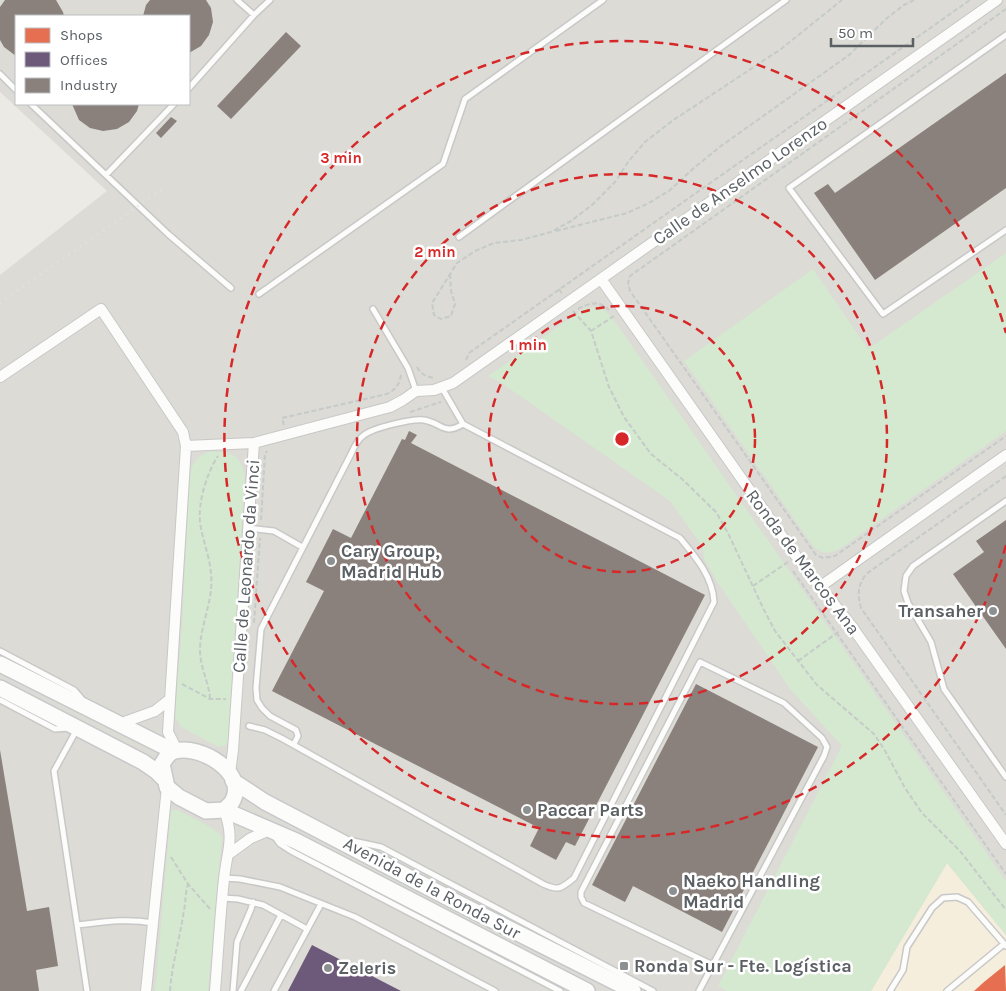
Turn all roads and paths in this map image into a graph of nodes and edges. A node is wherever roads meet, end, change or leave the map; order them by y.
1 (237, 0) edge
2 (270, 0) edge
3 (603, 0) edge
4 (786, 0) edge
5 (842, 0) edge
6 (914, 0) edge
7 (970, 0) edge
8 (997, 0) edge
9 (1006, 8) edge
10 (254, 16) junction
11 (1006, 35) edge
12 (0, 74) edge
13 (190, 87) edge
14 (15, 89) edge
15 (32, 105) edge
16 (173, 105) edge
17 (106, 175) junction
18 (1006, 230) edge
19 (551, 232) junction
20 (459, 237) dead end
21 (450, 274) junction
22 (601, 279) junction
23 (231, 288) dead end
24 (259, 294) dead end
25 (373, 309) dead end
26 (590, 331) junction
27 (465, 362) dead end
28 (415, 364) dead end
29 (401, 375) dead end
30 (0, 377) edge
31 (442, 383) junction
32 (416, 391) junction
33 (448, 399) junction
34 (410, 412) dead end
35 (463, 424) junction
36 (286, 434) junction
37 (1006, 436) edge
38 (254, 443) junction
39 (221, 444) junction
40 (186, 446) junction
41 (269, 448) dead end
42 (1006, 455) edge
43 (1006, 501) edge
44 (248, 528) junction
45 (260, 528) junction
46 (302, 547) junction
47 (753, 586) junction
48 (821, 586) junction
49 (254, 624) dead end
50 (837, 633) junction
51 (0, 651) edge
52 (798, 661) junction
53 (0, 664) edge
54 (171, 682) junction
55 (0, 688) edge
56 (210, 699) junction
57 (236, 699) junction
58 (0, 700) edge
59 (169, 700) junction
60 (91, 710) junction
61 (119, 724) junction
62 (249, 726) dead end
63 (77, 728) junction
64 (294, 744) junction
65 (175, 751) junction
66 (232, 777) junction
67 (1006, 777) edge
68 (166, 783) junction
69 (224, 810) junction
70 (270, 830) junction
71 (1003, 832) edge
72 (334, 837) junction
73 (1006, 844) edge
74 (159, 854) junction
75 (229, 854) junction
76 (1006, 874) edge
77 (224, 878) junction
78 (188, 884) junction
79 (223, 898) junction
80 (253, 902) junction
81 (321, 904) junction
82 (1006, 910) edge
83 (214, 912) dead end
84 (281, 914) junction
85 (153, 923) junction
86 (78, 925) junction
87 (307, 929) junction
88 (1005, 945) edge
89 (713, 965) junction
90 (87, 991) edge
91 (146, 991) edge
92 (170, 991) edge
93 (215, 991) edge
94 (233, 991) edge
95 (241, 991) edge
96 (274, 991) edge
97 (495, 991) edge
98 (560, 991) edge
99 (587, 991) edge
100 (633, 991) edge
101 (653, 991) edge
102 (699, 991) edge
103 (890, 991) edge
104 (947, 991) edge

1 - 10 lane
2 - 10 lane
3 - 24 lane
4 - 20 lane
5 - 19 path
6 - 19 path
7 - 27 path
8 - 22 street, Calle de Anselmo Lorenzo
9 - 37 path
10 - 13 lane
11 - 18 lane
12 - 14 lane
15 - 17 lane
16 - 17 lane
17 - 23 lane
19 - 21 path
21 - 21 path
22 - 31 street, Calle de Anselmo Lorenzo
22 - 48 street, Ronda de Marcos Ana
25 - 32 lane
26 - 26 path
26 - 47 path
28 - 31 path
29 - 36 path
30 - 40 street
31 - 32 street
31 - 33 lane
32 - 36 street
33 - 34 path
33 - 35 lane
35 - 46 lane
35 - 64 lane
36 - 38 street
38 - 39 street, Calle de Leonardo da Vinci
38 - 44 street, Calle de Leonardo da Vinci
39 - 40 street, Calle de Leonardo da Vinci
39 - 56 path
40 - 54 street
41 - 45 path
42 - 48 street
43 - 67 lane
44 - 45 lane
44 - 57 street, Calle de Leonardo da Vinci
45 - 46 lane
45 - 49 path
46 - 64 lane
47 - 50 path
47 - 52 path
48 - 71 street, Ronda de Marcos Ana
50 - 52 path
50 - 76 path
51 - 60 lane
52 - 82 path
53 - 60 main road
54 - 56 path
54 - 59 street
55 - 63 main road
56 - 57 path
57 - 66 street, Calle de Leonardo da Vinci
58 - 63 lane
59 - 61 street
59 - 65 street
60 - 61 main road
61 - 65 main road
62 - 64 lane
63 - 68 main road
63 - 86 lane
65 - 66 main road
65 - 68 main road
66 - 69 main road
66 - 72 main road, Avenida de la Ronda Sur
68 - 69 main road
68 - 74 street
69 - 70 main road, Avenida de la Ronda Sur
69 - 75 street
70 - 75 street
70 - 98 lane
70 - 99 main road, Avenida de la Ronda Sur
71 - 73 street, Ronda de Marcos Ana
72 - 100 main road, Avenida de la Ronda Sur
72 - 101 lane
74 - 78 path
74 - 85 street
75 - 77 street
77 - 79 street
77 - 81 lane
78 - 83 path
78 - 92 path
79 - 80 lane
79 - 93 street
80 - 84 lane
80 - 94 lane
81 - 87 lane
81 - 97 lane
84 - 87 lane
84 - 95 lane
85 - 86 lane
85 - 91 street
86 - 90 lane
87 - 96 lane
88 - 103 lane
88 - 104 lane
89 - 89 lane
89 - 102 lane

